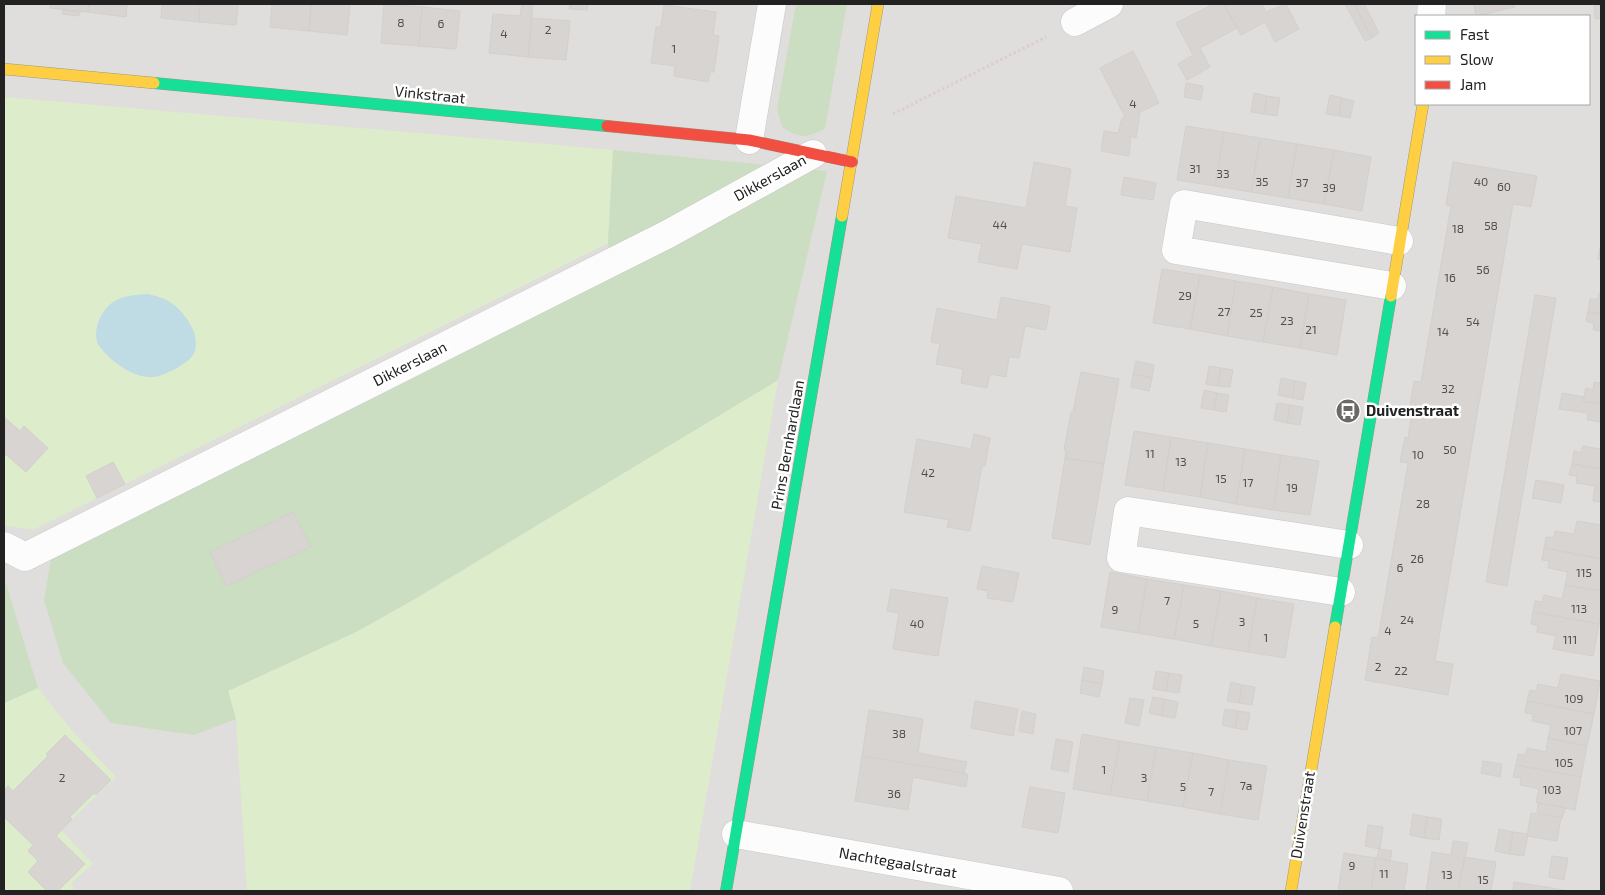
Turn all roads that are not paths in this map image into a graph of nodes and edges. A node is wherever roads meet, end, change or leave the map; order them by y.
1 (772, 4) edge
2 (878, 4) edge
3 (1108, 4) edge
4 (1075, 22) road end
5 (4, 69) edge
6 (1424, 105) edge
7 (749, 140) junction
8 (813, 154) junction
9 (852, 162) junction
10 (1399, 241) junction
11 (1392, 286) junction
12 (1349, 545) junction
13 (14, 551) edge
14 (1341, 592) junction
15 (736, 834) junction
16 (726, 891) edge
17 (1059, 891) edge
18 (1291, 891) edge

1 - 7 street
2 - 9 street, Prins Bernhardlaan
3 - 4 street
5 - 7 street, Vinkstraat
6 - 10 street, Duivenstraat
7 - 8 street, Vinkstraat
8 - 9 street, Vinkstraat
8 - 13 street, Dikkerslaan
9 - 15 street, Prins Bernhardlaan
10 - 11 street, Duivenstraat
10 - 11 street
11 - 12 street, Duivenstraat
12 - 14 street, Duivenstraat
12 - 14 street
14 - 18 street, Duivenstraat
15 - 16 street, Prins Bernhardlaan
15 - 17 street, Nachtegaalstraat

